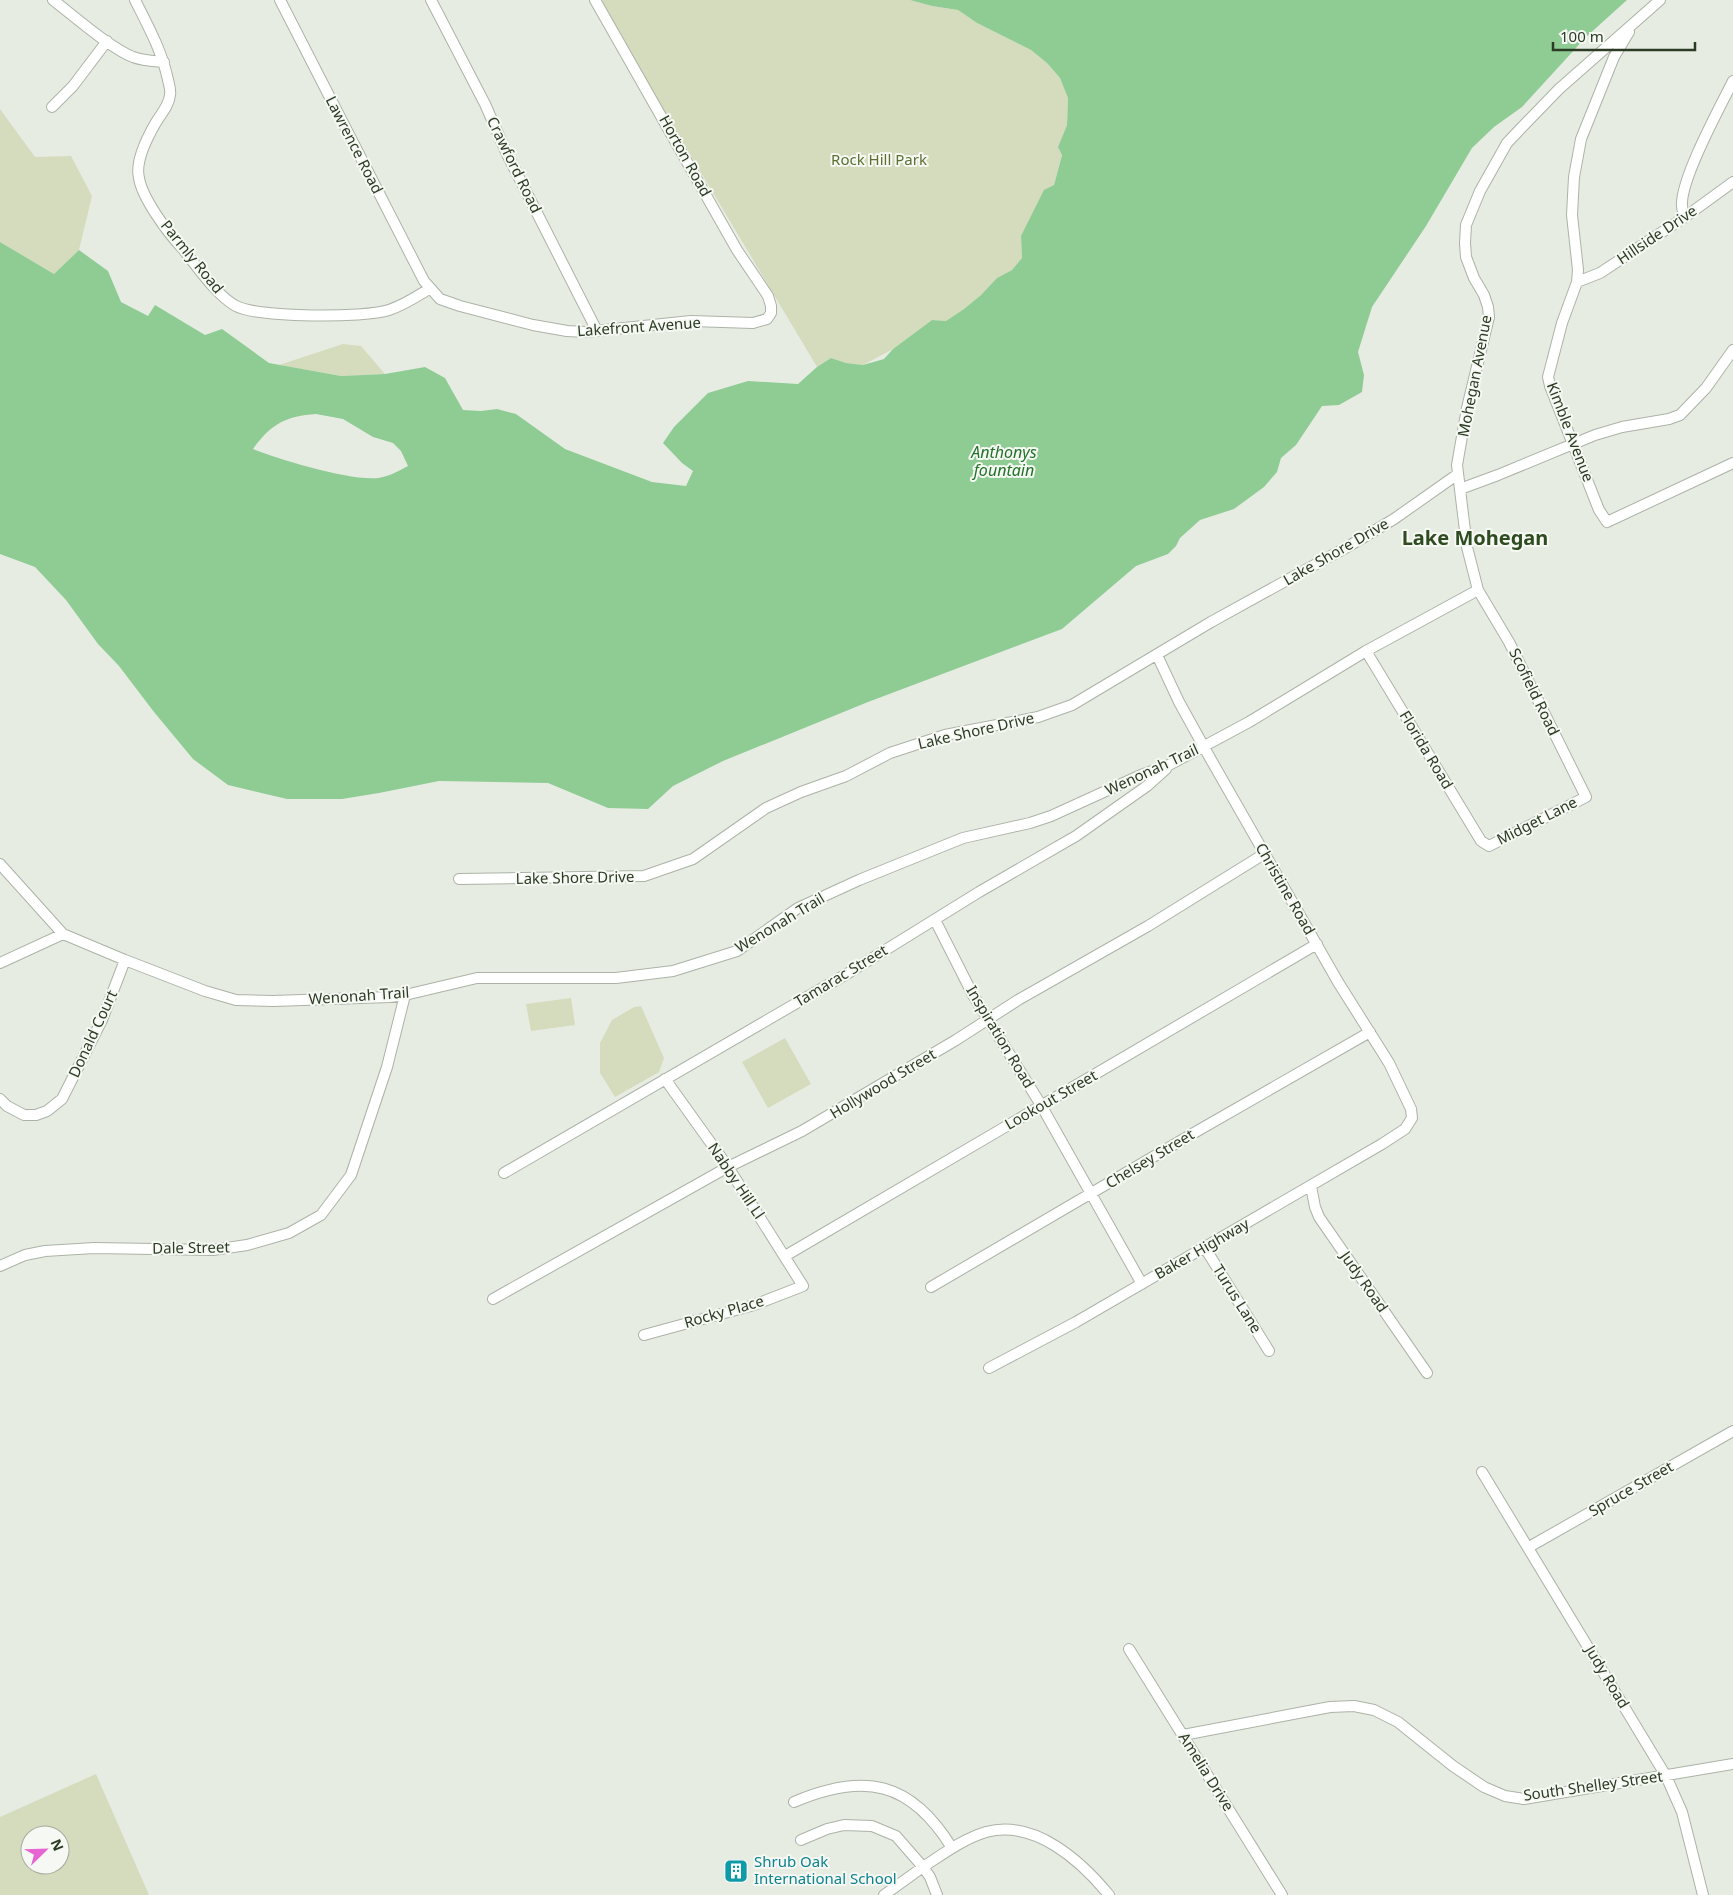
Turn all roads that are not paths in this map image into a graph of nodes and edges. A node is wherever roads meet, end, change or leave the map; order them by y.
1 (53, 0) edge
2 (135, 0) edge
3 (280, 0) edge
4 (431, 0) edge
5 (595, 0) edge
6 (1660, 0) edge
7 (1633, 24) junction
8 (107, 40) junction
9 (164, 62) junction
10 (1733, 81) edge
11 (52, 107) dead end
12 (1733, 182) edge
13 (1685, 217) junction
14 (1577, 282) junction
15 (429, 289) junction
16 (771, 313) joint
17 (597, 331) junction
18 (1733, 350) edge
19 (1574, 444) junction
20 (1733, 463) edge
21 (1458, 474) junction
22 (1460, 489) junction
23 (1478, 590) junction
24 (1366, 651) junction
25 (1157, 655) junction
26 (1204, 746) junction
27 (1170, 765) junction
28 (1586, 797) joint
29 (1489, 846) joint
30 (1264, 854) junction
31 (0, 864) edge
32 (459, 879) dead end
33 (934, 920) junction
34 (63, 934) junction
35 (1317, 944) junction
36 (125, 960) junction
37 (0, 963) edge
38 (405, 995) junction
39 (988, 1019) junction
40 (1370, 1032) junction
41 (664, 1079) junction
42 (0, 1099) edge
43 (1041, 1105) junction
44 (1410, 1123) joint
45 (728, 1167) junction
46 (504, 1173) dead end
47 (1311, 1186) junction
48 (1090, 1194) junction
49 (1205, 1248) junction
50 (785, 1256) junction
51 (0, 1266) edge
52 (1142, 1284) junction
53 (803, 1286) joint
54 (931, 1288) dead end
55 (493, 1299) dead end
56 (644, 1335) dead end
57 (1269, 1351) dead end
58 (989, 1368) dead end
59 (1427, 1373) dead end
60 (1733, 1431) edge
61 (1482, 1472) dead end
62 (1529, 1547) junction
63 (1130, 1649) dead end
64 (1183, 1736) junction
65 (1733, 1764) edge
66 (1666, 1776) junction
67 (794, 1802) dead end
68 (801, 1840) dead end
69 (952, 1848) junction
70 (923, 1867) junction
71 (884, 1895) edge
72 (937, 1895) edge
73 (1110, 1895) edge
74 (1282, 1895) edge
75 (1703, 1895) edge

1 - 8 street
2 - 9 street, Parmly Road
3 - 15 street, Lawrence Road
4 - 17 street, Crawford Road
5 - 16 street, Horton Road
6 - 7 street, Mohegan Avenue
7 - 14 street, Kimble Avenue
7 - 21 street, Mohegan Avenue
8 - 9 street
8 - 11 street
9 - 15 street, Parmly Road
10 - 13 street
12 - 13 street, Hillside Drive
13 - 14 street, Hillside Drive
14 - 19 street, Kimble Avenue
15 - 17 street, Lakefront Avenue
16 - 17 street, Lakefront Avenue
18 - 19 street
19 - 20 street, Kimble Avenue
19 - 22 street
21 - 22 street, Mohegan Avenue
21 - 25 street, Lake Shore Drive
22 - 23 street, Mohegan Avenue
23 - 24 street, Wenonah Trail
23 - 28 street, Scofield Road
24 - 26 street, Wenonah Trail
24 - 29 street, Florida Road
25 - 26 street, Christine Road
25 - 32 street, Lake Shore Drive
26 - 27 street, Wenonah Trail
26 - 30 street, Christine Road
27 - 33 street, Tamarac Street
27 - 38 street, Wenonah Trail
28 - 29 street, Midget Lane
30 - 35 street, Christine Road
30 - 39 street, Hollywood Street
31 - 34 street, Wenonah Trail
33 - 39 street, Inspiration Road
33 - 41 street, Tamarac Street
34 - 36 street, Wenonah Trail
34 - 37 street
35 - 40 street, Christine Road
35 - 43 street, Lookout Street
36 - 38 street, Wenonah Trail
36 - 42 street, Donald Court
38 - 51 street, Dale Street
39 - 43 street, Inspiration Road
39 - 45 street, Hollywood Street
40 - 44 street, Christine Road
40 - 48 street, Chelsey Street
41 - 45 street, Nabby Hill Ll
41 - 46 street, Tamarac Street
43 - 48 street, Inspiration Road
43 - 50 street, Lookout Street
44 - 47 street, Baker Highway
45 - 50 street, Nabby Hill Ll
45 - 55 street, Hollywood Street
47 - 49 street, Baker Highway
47 - 59 street, Judy Road
48 - 52 street, Inspiration Road
48 - 54 street, Chelsey Street
49 - 52 street, Baker Highway
49 - 57 street, Turus Lane
50 - 53 street, Nabby Hill Ll
52 - 58 street, Baker Highway
53 - 56 street, Rocky Place
60 - 62 street, Spruce Street
61 - 62 street, Judy Road
62 - 66 street, Judy Road
63 - 64 street, Amelia Drive
64 - 66 street, South Shelley Street
64 - 74 street, Amelia Drive
65 - 66 street, South Shelley Street
66 - 75 street, Judy Road
67 - 69 street
68 - 70 street
69 - 70 street
69 - 73 street
70 - 71 street
70 - 72 street

